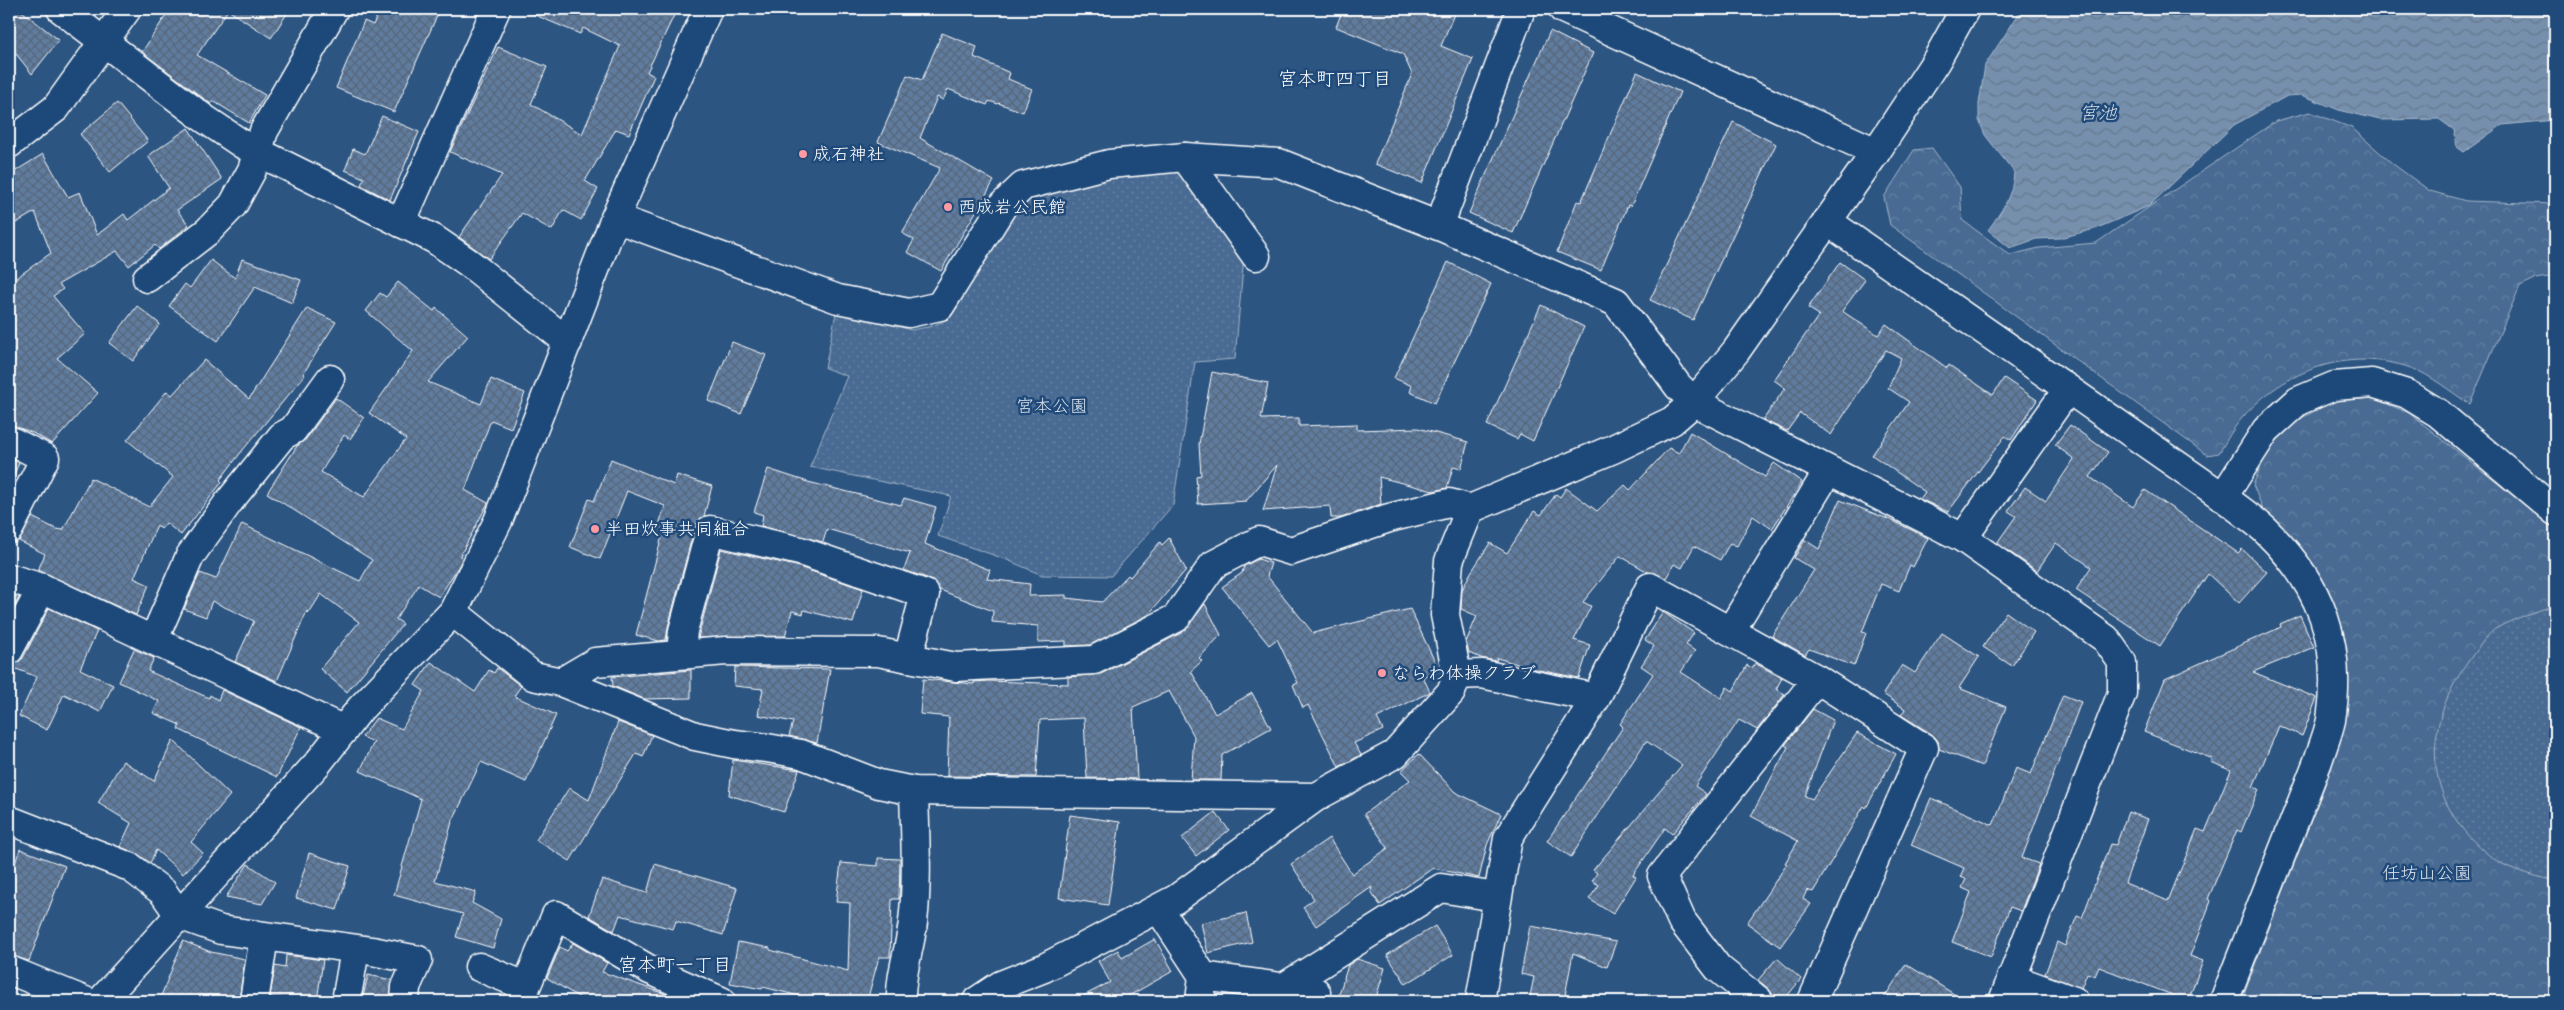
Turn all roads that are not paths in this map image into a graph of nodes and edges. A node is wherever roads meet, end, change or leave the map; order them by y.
1 (61, 9) edge
2 (127, 9) edge
3 (334, 9) edge
4 (496, 9) edge
5 (708, 9) edge
6 (1521, 9) edge
7 (1563, 9) edge
8 (1965, 9) edge
9 (104, 42) junction
10 (9, 144) edge
11 (258, 152) junction
12 (1876, 152) junction
13 (1185, 158) junction
14 (615, 218) junction
15 (1827, 221) junction
16 (401, 224) junction
17 (1439, 226) junction
18 (1256, 256) dead end
19 (147, 278) dead end
20 (568, 342) junction
21 (330, 379) dead end
22 (2068, 389) junction
23 (1694, 402) junction
24 (9, 440) edge
25 (1828, 471) junction
26 (2223, 497) junction
27 (1470, 509) junction
28 (2555, 511) edge
29 (9, 529) edge
30 (1963, 538) junction
31 (9, 578) edge
32 (42, 588) junction
33 (454, 612) junction
34 (1731, 630) junction
35 (154, 639) junction
36 (9, 650) edge
37 (681, 653) junction
38 (908, 658) junction
39 (1456, 676) junction
40 (1817, 679) junction
41 (560, 682) junction
42 (1596, 698) junction
43 (344, 730) junction
44 (914, 791) junction
45 (1316, 797) junction
46 (9, 820) edge
47 (1496, 897) junction
48 (1159, 909) junction
49 (178, 915) junction
50 (264, 937) junction
51 (355, 950) junction
52 (480, 968) dead end
53 (9, 970) edge
54 (1284, 987) junction
55 (1201, 989) edge
56 (2007, 990) edge
57 (523, 994) edge
58 (85, 1001) edge
59 (101, 1001) edge
60 (254, 1001) edge
61 (346, 1001) edge
62 (405, 1001) edge
63 (722, 1001) edge
64 (901, 1001) edge
65 (977, 1001) edge
66 (1316, 1001) edge
67 (1480, 1001) edge
68 (1759, 1001) edge
69 (1812, 1001) edge
70 (2074, 1001) edge
71 (2224, 1001) edge

1 - 9 street
2 - 9 street
3 - 11 street
4 - 16 street
5 - 14 street
6 - 17 street
7 - 12 street
8 - 12 street
9 - 10 street
9 - 11 street
11 - 16 street
11 - 19 street
12 - 15 street
13 - 14 street
13 - 17 street
13 - 18 street
14 - 20 street
15 - 22 street
15 - 23 street
16 - 20 street
17 - 23 street
20 - 33 street
21 - 35 street
22 - 26 street
22 - 30 street
23 - 25 street
23 - 27 street
24 - 29 street
25 - 30 street
25 - 34 street
26 - 28 street
26 - 71 street
27 - 38 street
27 - 39 street
30 - 56 street
31 - 32 street
32 - 35 street
32 - 36 street
33 - 41 street
33 - 43 street
34 - 40 street
34 - 42 street
35 - 43 street
37 - 38 street
37 - 38 street
37 - 41 street
39 - 42 street
39 - 45 street
40 - 68 street
40 - 69 street
41 - 44 street
42 - 47 street
43 - 49 street
44 - 45 street
44 - 64 street
45 - 48 street
46 - 49 street
47 - 54 street
47 - 67 street
48 - 55 street
48 - 65 street
49 - 50 street
49 - 59 street
50 - 51 street
50 - 60 street
51 - 61 street
51 - 62 street
52 - 57 street
53 - 58 street
54 - 55 street
54 - 66 street
56 - 70 street
57 - 63 street

